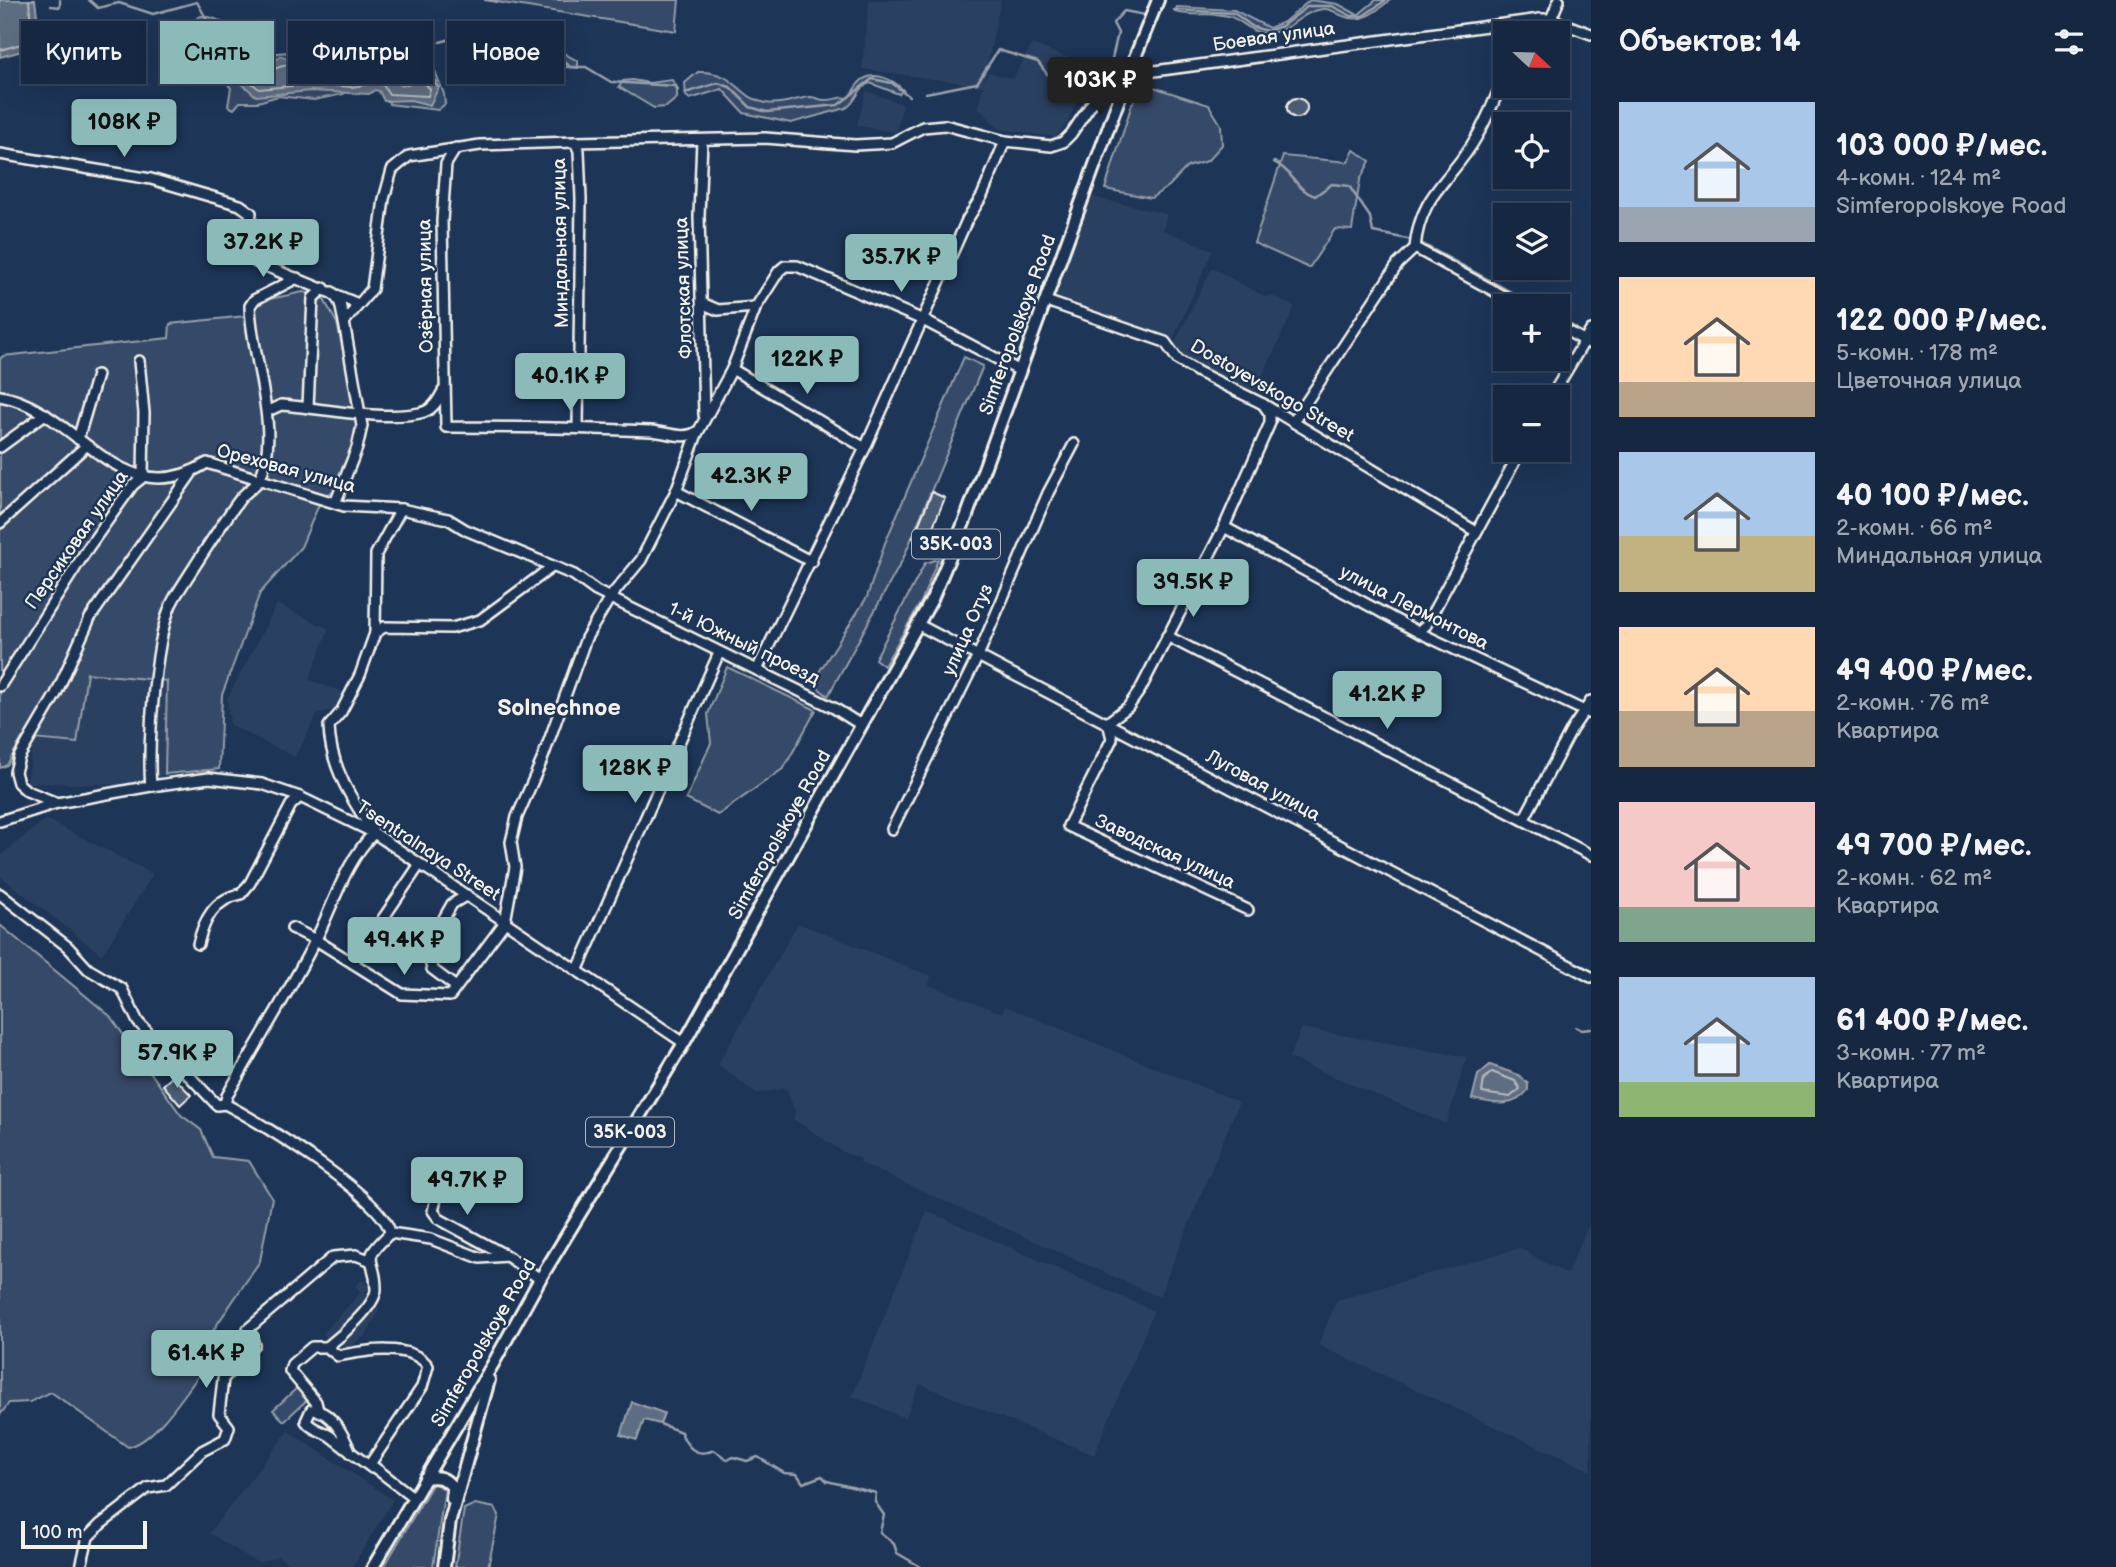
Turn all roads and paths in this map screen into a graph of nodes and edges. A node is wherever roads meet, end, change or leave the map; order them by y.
1 (1158, 0) edge
2 (1559, 0) edge
3 (1540, 19) joint
4 (1551, 19) junction
5 (1591, 34) edge
6 (1127, 77) junction
7 (1495, 98) edge
8 (702, 141) junction
9 (1005, 141) junction
10 (575, 142) junction
11 (456, 148) junction
12 (0, 154) edge
13 (1415, 248) junction
14 (297, 278) junction
15 (327, 289) junction
16 (1500, 294) edge
17 (1046, 301) junction
18 (358, 304) junction
19 (704, 304) junction
20 (756, 306) junction
21 (923, 320) junction
22 (344, 322) junction
23 (1591, 330) edge
24 (1570, 333) edge
25 (1587, 342) edge
26 (139, 361) dead end
27 (732, 369) junction
28 (1020, 371) junction
29 (97, 375) dead end
30 (1559, 385) edge
31 (445, 386) junction
32 (0, 396) edge
33 (1263, 404) junction
34 (308, 407) junction
35 (268, 411) junction
36 (360, 412) junction
37 (45, 414) junction
38 (1293, 422) junction
39 (578, 428) junction
40 (697, 433) junction
41 (78, 439) junction
42 (1074, 444) dead end
43 (86, 446) junction
44 (0, 447) edge
45 (866, 448) junction
46 (1514, 462) edge
47 (191, 473) junction
48 (143, 477) junction
49 (259, 480) junction
50 (676, 491) junction
51 (336, 501) junction
52 (401, 509) junction
53 (0, 523) edge
54 (1224, 527) junction
55 (1475, 531) junction
56 (812, 562) junction
57 (552, 567) junction
58 (611, 596) junction
59 (919, 625) junction
60 (1418, 632) junction
61 (375, 633) junction
62 (1167, 636) junction
63 (719, 653) junction
64 (977, 657) junction
65 (757, 670) junction
66 (0, 686) edge
67 (1591, 701) edge
68 (1587, 712) edge
69 (1108, 722) junction
70 (861, 725) junction
71 (150, 786) junction
72 (300, 797) junction
73 (57, 803) junction
74 (1524, 819) junction
75 (0, 821) edge
76 (892, 829) dead end
77 (374, 833) junction
78 (1591, 855) edge
79 (420, 864) junction
80 (0, 894) edge
81 (467, 895) junction
82 (1248, 910) dead end
83 (505, 922) junction
84 (292, 928) dead end
85 (316, 940) junction
86 (198, 944) dead end
87 (353, 963) junction
88 (579, 969) junction
89 (1591, 977) edge
90 (456, 987) junction
91 (684, 1043) junction
92 (226, 1104) junction
93 (451, 1170) dead end
94 (390, 1233) junction
95 (507, 1256) junction
96 (369, 1260) junction
97 (540, 1279) junction
98 (327, 1347) junction
99 (494, 1364) junction
100 (318, 1409) junction
101 (351, 1453) junction
102 (372, 1468) junction
103 (425, 1478) junction
104 (414, 1497) junction
105 (454, 1504) junction
106 (81, 1567) edge
107 (373, 1567) edge
108 (444, 1567) edge

1 - 6 main road, 35К-003
2 - 4 street
3 - 4 street, Боевая улица
3 - 6 street, Боевая улица
4 - 5 street, Боевая улица
6 - 9 street
6 - 17 main road, Simferopolskoye Road / 35К-003
7 - 13 street
8 - 9 street
8 - 10 street
8 - 19 street, Флотская улица
9 - 21 street
10 - 11 street
10 - 39 street, Миндальная улица
11 - 18 street
11 - 31 street, Озёрная улица
12 - 14 street
13 - 16 street
13 - 38 street
14 - 15 street
14 - 35 street
15 - 18 street
15 - 22 street
15 - 34 street
17 - 28 main road, Simferopolskoye Road / 35К-003
17 - 33 street, Dostoyevskogo Street
18 - 22 street
19 - 20 street
19 - 40 street, Флотская улица
20 - 21 street
20 - 27 street
21 - 28 street
21 - 45 street
22 - 36 street
23 - 25 street
24 - 25 street
25 - 30 street
26 - 48 street, Персиковая улица
27 - 40 street
27 - 45 street
28 - 59 main road, Simferopolskoye Road / 35К-003
29 - 41 street
31 - 36 street
31 - 39 street, Озёрная улица
32 - 37 street, Ореховая улица
33 - 38 street, Dostoyevskogo Street
33 - 54 street
34 - 35 street
34 - 36 street
35 - 49 street
36 - 51 street
37 - 41 street, Ореховая улица
37 - 44 street
38 - 55 street, Dostoyevskogo Street
39 - 40 street
40 - 50 street
41 - 43 street, Ореховая улица
42 - 64 street, улица Отуз
43 - 48 street, Ореховая улица
43 - 53 street
45 - 56 street
46 - 55 street
47 - 48 street, Ореховая улица
47 - 49 street, Ореховая улица
47 - 73 street
48 - 66 street, Персиковая улица
49 - 51 street, Ореховая улица
49 - 71 street
50 - 56 street
50 - 58 street
51 - 52 street, Ореховая улица
52 - 57 street, Ореховая улица
52 - 61 street
54 - 60 street, улица Лермонтова
54 - 62 street
55 - 60 street
56 - 65 street
57 - 58 street, Ореховая улица
57 - 61 street
58 - 63 street, 1-й Южный проезд
58 - 83 street
59 - 64 street, Луговая улица
59 - 70 main road, Simferopolskoye Road / 35К-003
60 - 68 street, улица Лермонтова
61 - 77 street
62 - 69 street
62 - 74 street
63 - 65 street, 1-й Южный проезд
63 - 88 street
64 - 69 street, Луговая улица
64 - 76 street, улица Отуз
65 - 70 street, 1-й Южный проезд
67 - 68 street
68 - 74 street
69 - 82 street, Заводская улица
69 - 89 street, Луговая улица
70 - 91 main road, Simferopolskoye Road / 35К-003
71 - 72 street, Tsentralnaya Street
71 - 73 street, Tsentralnaya Street
72 - 77 street, Tsentralnaya Street
72 - 86 street
73 - 75 street, Tsentralnaya Street
74 - 78 street
77 - 79 street, Tsentralnaya Street
77 - 85 street
79 - 81 street, Tsentralnaya Street
79 - 87 street
80 - 92 street
81 - 83 street, Tsentralnaya Street
81 - 90 street
83 - 88 street, Tsentralnaya Street
83 - 90 street
84 - 85 street
85 - 87 street
85 - 92 street
87 - 90 street
88 - 91 street, Tsentralnaya Street
91 - 97 main road, Simferopolskoye Road / 35К-003
92 - 94 street
93 - 95 street
94 - 95 street
94 - 96 street
95 - 97 street
96 - 98 street
96 - 106 street
97 - 99 main road, Simferopolskoye Road / 35К-003
98 - 100 street
98 - 102 street
99 - 103 main road, Simferopolskoye Road
99 - 105 main road, 35К-003
100 - 101 street
100 - 101 street
101 - 102 street
102 - 104 street
103 - 104 main road, Simferopolskoye Road
103 - 105 main road
104 - 107 main road, Simferopolskoye Road
105 - 108 main road, 35К-003

